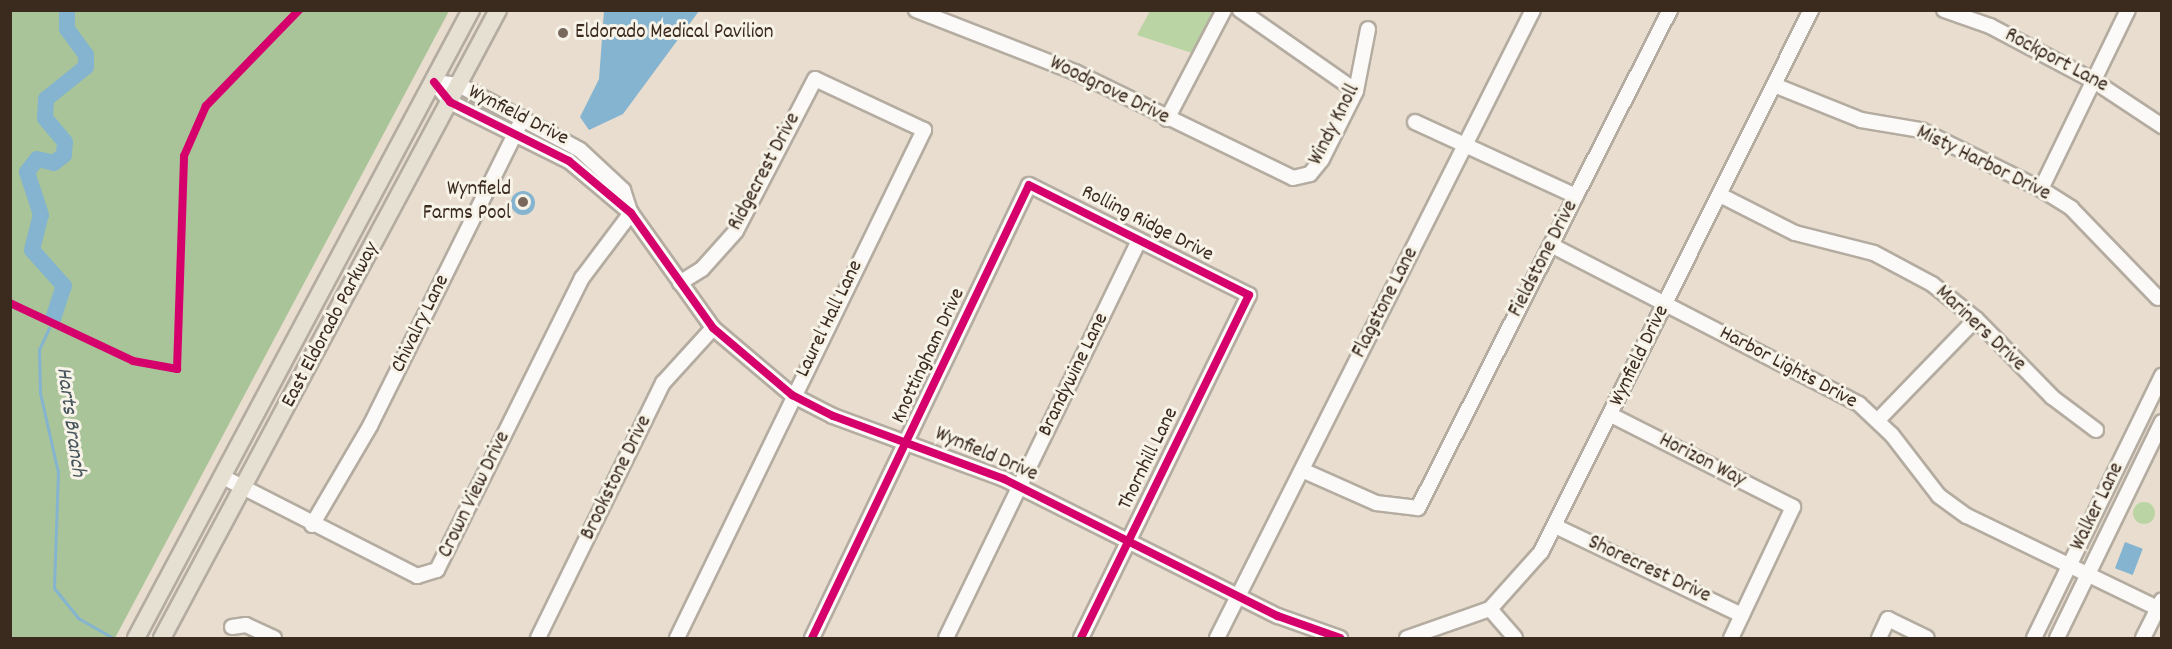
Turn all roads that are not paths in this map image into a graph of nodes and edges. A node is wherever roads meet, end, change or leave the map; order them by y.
1 (471, 10) edge
2 (498, 10) edge
3 (916, 10) edge
4 (1224, 10) edge
5 (1240, 10) edge
6 (1533, 10) edge
7 (1670, 10) edge
8 (1811, 10) edge
9 (1944, 10) edge
10 (2128, 10) edge
11 (1368, 29) dead end
12 (2094, 81) junction
13 (434, 82) junction
14 (459, 85) junction
15 (1774, 85) junction
16 (1356, 91) junction
17 (450, 102) junction
18 (523, 118) junction
19 (1167, 119) junction
20 (1415, 122) dead end
21 (2162, 126) edge
22 (924, 130) joint
23 (515, 133) junction
24 (1464, 147) junction
25 (1299, 178) joint
26 (1029, 185) joint
27 (2042, 189) junction
28 (1720, 195) junction
29 (1576, 196) junction
30 (631, 213) junction
31 (1139, 240) junction
32 (1551, 245) junction
33 (680, 283) junction
34 (1249, 296) joint
35 (2158, 298) dead end
36 (1665, 304) junction
37 (1976, 319) junction
38 (713, 328) junction
39 (2162, 375) edge
40 (2162, 389) edge
41 (792, 395) junction
42 (1611, 415) junction
43 (1878, 419) junction
44 (2153, 426) edge
45 (2096, 430) dead end
46 (908, 443) junction
47 (1302, 470) junction
48 (223, 477) junction
49 (1019, 487) junction
50 (244, 488) junction
51 (312, 525) junction
52 (1555, 526) junction
53 (1128, 541) junction
54 (2078, 571) junction
55 (1238, 596) junction
56 (2159, 604) edge
57 (1490, 609) junction
58 (1742, 615) junction
59 (232, 627) dead end
60 (136, 639) edge
61 (162, 639) edge
62 (274, 639) edge
63 (538, 639) edge
64 (677, 639) edge
65 (812, 639) edge
66 (946, 639) edge
67 (1081, 639) edge
68 (1217, 639) edge
69 (1340, 639) edge
70 (1407, 639) edge
71 (1515, 639) edge
72 (1731, 639) edge
73 (1879, 639) edge
74 (1927, 639) edge
75 (2034, 639) edge
76 (2055, 639) edge
77 (2143, 639) edge

1 - 13 main road, East Eldorado Parkway
2 - 14 main road, East Eldorado Parkway
3 - 19 street, Woodgrove Drive
4 - 19 street
5 - 16 street
6 - 24 street, Flagstone Lane
7 - 29 street, Fieldstone Drive
8 - 15 street, Wynfield Drive
9 - 12 street, Rockport Lane
10 - 12 street
11 - 16 street, Windy Knoll
12 - 21 street, Rockport Lane
12 - 27 street
13 - 14 street, Wynfield Drive
13 - 17 street, Wynfield Drive
13 - 48 main road, East Eldorado Parkway
14 - 17 main road, East Eldorado Parkway
14 - 18 street, Wynfield Drive
15 - 27 street, Misty Harbor Drive
15 - 28 street, Wynfield Drive
16 - 25 street, Windy Knoll
17 - 23 street, Wynfield Drive
17 - 50 main road, East Eldorado Parkway
18 - 23 street, Chivalry Lane
18 - 30 street, Wynfield Drive
19 - 25 street, Woodgrove Drive
20 - 24 street
22 - 33 street, Ridgecrest Drive
22 - 41 street, Laurel Hall Lane
23 - 30 street, Wynfield Drive
23 - 51 street, Chivalry Lane
24 - 29 street
24 - 47 street, Flagstone Lane
26 - 31 street, Rolling Ridge Drive
26 - 46 street, Knottingham Drive
27 - 35 street, Misty Harbor Drive
28 - 36 street, Wynfield Drive
28 - 37 street, Mariners Drive
29 - 32 street, Fieldstone Drive
30 - 33 street, Wynfield Drive
30 - 51 street, Crown View Drive
31 - 34 street, Rolling Ridge Drive
31 - 49 street, Brandywine Lane
32 - 36 street, Harbor Lights Drive
32 - 47 street, Fieldstone Drive
33 - 38 street, Wynfield Drive
34 - 53 street, Thornhill Lane
36 - 42 street, Wynfield Drive
36 - 43 street, Harbor Lights Drive
37 - 43 street
37 - 45 street, Mariners Drive
38 - 41 street, Wynfield Drive
38 - 63 street, Brookstone Drive
39 - 44 street, Walker Lane
40 - 44 street
41 - 46 street, Wynfield Drive
41 - 64 street, Laurel Hall Lane
42 - 52 street, Wynfield Drive
42 - 58 street, Horizon Way
43 - 54 street, Harbor Lights Drive
44 - 54 street, Walker Lane
44 - 54 street, Walker Lane
46 - 49 street, Wynfield Drive
46 - 65 street, Knottingham Drive
47 - 55 street, Flagstone Lane
48 - 50 street, Crown View Drive
48 - 60 main road, East Eldorado Parkway
49 - 53 street, Wynfield Drive
49 - 66 street, Brandywine Lane
50 - 51 street, Crown View Drive
50 - 61 main road, East Eldorado Parkway
52 - 57 street, Wynfield Drive
52 - 58 street, Shorecrest Drive
53 - 55 street, Wynfield Drive
53 - 67 street, Thornhill Lane
54 - 56 street, Harbor Lights Drive
54 - 75 street, Walker Lane
54 - 76 street
55 - 68 street, Flagstone Lane
55 - 69 street, Wynfield Drive
56 - 77 street
57 - 70 street, Wynfield Drive
57 - 71 street
58 - 72 street
59 - 62 street
73 - 74 street

